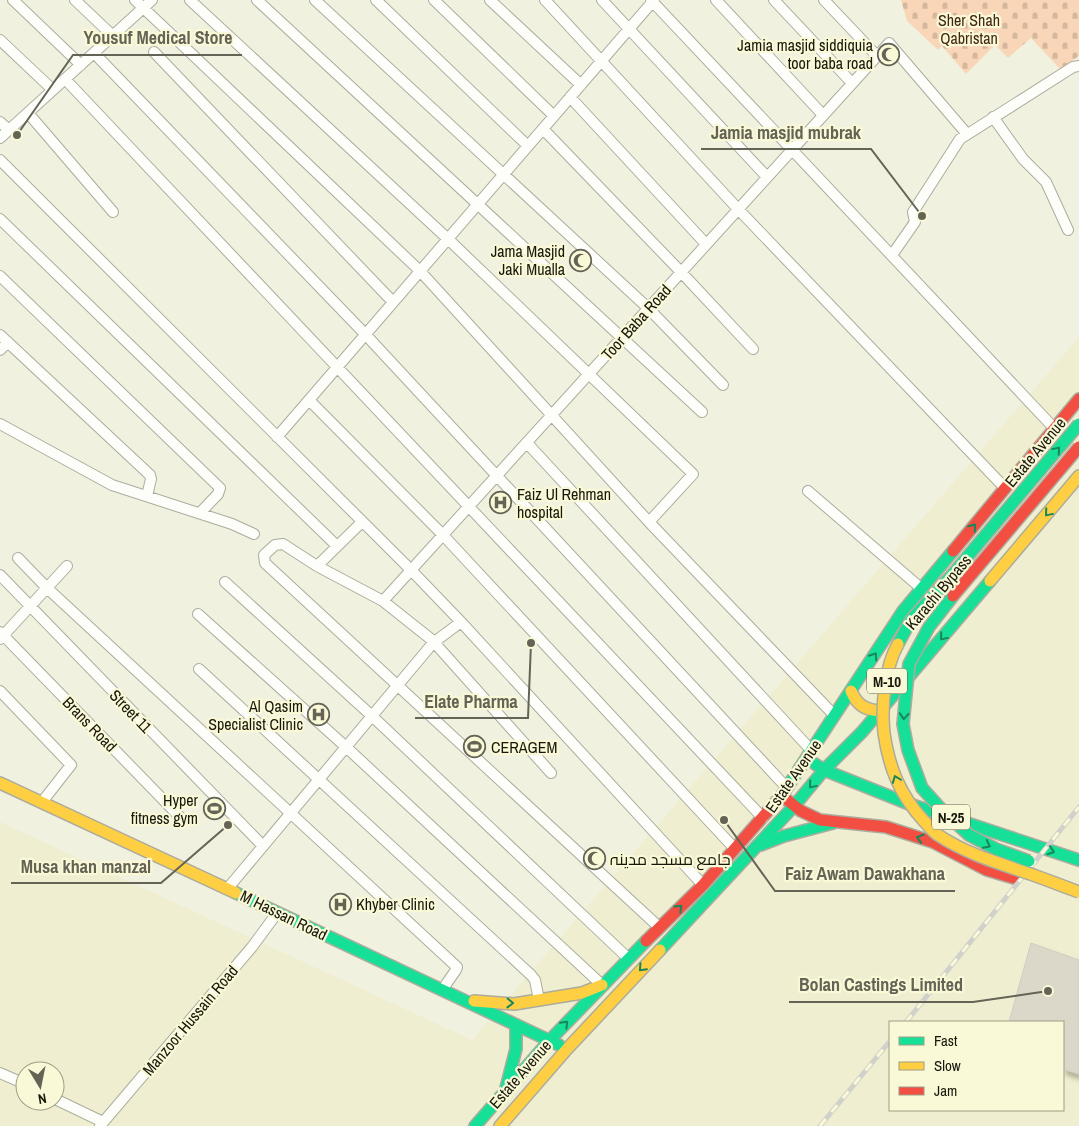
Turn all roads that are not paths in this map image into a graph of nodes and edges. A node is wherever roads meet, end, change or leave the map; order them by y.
1 (13, 0) edge
2 (76, 0) edge
3 (136, 0) edge
4 (152, 0) edge
5 (190, 0) edge
6 (257, 0) edge
7 (315, 0) edge
8 (376, 0) edge
9 (434, 0) edge
10 (490, 0) edge
11 (545, 0) edge
12 (602, 0) edge
13 (716, 0) edge
14 (774, 0) edge
15 (824, 0) edge
16 (652, 1) edge
17 (144, 8) junction
18 (629, 29) junction
19 (113, 36) junction
20 (0, 40) edge
21 (154, 52) dead end
22 (94, 53) junction
23 (877, 56) junction
24 (601, 61) junction
25 (81, 65) junction
26 (1079, 66) edge
27 (65, 79) junction
28 (852, 83) junction
29 (581, 85) junction
30 (53, 90) junction
31 (570, 97) junction
32 (28, 113) junction
33 (824, 115) junction
34 (554, 116) junction
35 (993, 117) junction
36 (0, 122) edge
37 (543, 129) junction
38 (9, 130) junction
39 (967, 134) junction
40 (0, 138) edge
41 (528, 146) junction
42 (793, 149) junction
43 (0, 160) edge
44 (504, 174) junction
45 (767, 177) junction
46 (478, 204) junction
47 (738, 209) junction
48 (113, 212) dead end
49 (0, 219) edge
50 (1068, 230) dead end
51 (448, 239) junction
52 (706, 244) junction
53 (892, 255) junction
54 (420, 271) junction
55 (681, 272) junction
56 (0, 276) edge
57 (394, 302) junction
58 (648, 308) junction
59 (366, 334) junction
60 (622, 337) junction
61 (4, 338) edge
62 (754, 349) dead end
63 (0, 350) edge
64 (337, 368) junction
65 (588, 374) junction
66 (722, 385) dead end
67 (1079, 399) edge
68 (309, 400) junction
69 (702, 412) dead end
70 (552, 416) junction
71 (0, 424) edge
72 (1079, 424) edge
73 (1054, 428) junction
74 (277, 437) junction
75 (526, 443) junction
76 (1079, 447) edge
77 (496, 476) junction
78 (1079, 476) edge
79 (1005, 488) junction
80 (808, 491) dead end
81 (148, 496) junction
82 (469, 507) junction
83 (200, 513) junction
84 (362, 522) junction
85 (649, 522) junction
86 (254, 534) dead end
87 (443, 535) junction
88 (337, 546) junction
89 (18, 558) dead end
90 (67, 566) dead end
91 (317, 566) junction
92 (411, 570) junction
93 (0, 575) edge
94 (225, 582) dead end
95 (47, 588) junction
96 (922, 589) junction
97 (383, 601) junction
98 (30, 606) junction
99 (198, 614) dead end
100 (460, 622) junction
101 (1, 635) edge
102 (434, 643) junction
103 (199, 669) dead end
104 (398, 685) junction
105 (0, 691) edge
106 (851, 691) junction
107 (880, 711) junction
108 (834, 715) junction
109 (372, 716) junction
110 (346, 747) junction
111 (810, 755) junction
112 (824, 770) junction
113 (551, 773) dead end
114 (318, 780) junction
115 (0, 783) edge
116 (785, 792) junction
117 (42, 802) junction
118 (794, 806) junction
119 (290, 814) junction
120 (180, 817) dead end
121 (763, 818) junction
122 (839, 822) junction
123 (263, 846) junction
124 (755, 847) junction
125 (735, 849) junction
126 (1079, 860) edge
127 (1042, 865) dead end
128 (703, 885) junction
129 (228, 888) junction
130 (1079, 892) edge
131 (1079, 898) edge
132 (277, 913) junction
133 (659, 927) junction
134 (629, 959) junction
135 (602, 985) junction
136 (442, 990) junction
137 (461, 999) junction
138 (539, 1000) junction
139 (516, 1025) junction
140 (549, 1041) junction
141 (567, 1049) junction
142 (0, 1072) edge
143 (15, 1079) edge
144 (505, 1092) junction
145 (65, 1104) edge
146 (101, 1124) edge
147 (475, 1126) edge
148 (500, 1126) edge

1 - 25 street
2 - 19 street
3 - 17 street
4 - 17 street
5 - 51 street
6 - 46 street
7 - 44 street
8 - 41 street
9 - 34 street
10 - 29 street
11 - 24 street
12 - 18 street
13 - 33 street
14 - 28 street
15 - 23 street
16 - 18 street
16 - 42 street
17 - 19 street
17 - 54 street
18 - 24 street
18 - 45 street
19 - 22 street
20 - 30 street
21 - 57 street
22 - 25 street
22 - 59 street
23 - 28 street, Toor Baba Road
23 - 39 street, Toor Baba Road
24 - 29 street
24 - 47 street
25 - 27 street
26 - 35 street
27 - 30 street
27 - 64 street
28 - 33 street, Toor Baba Road
29 - 31 street
30 - 32 street
31 - 34 street
31 - 52 street
32 - 38 street
32 - 48 street
33 - 42 street, Toor Baba Road
34 - 37 street
35 - 39 street
35 - 50 street
36 - 38 street
37 - 41 street
37 - 55 street
38 - 40 street
39 - 53 street
41 - 44 street
42 - 45 street, Toor Baba Road
42 - 53 street
43 - 74 street
44 - 46 street
44 - 58 street
45 - 47 street, Toor Baba Road
46 - 51 street
46 - 60 street
47 - 52 street, Toor Baba Road
47 - 79 street
49 - 88 street
51 - 54 street
51 - 65 street
52 - 55 street, Toor Baba Road
53 - 73 street
54 - 57 street
54 - 70 street
55 - 58 street, Toor Baba Road
55 - 62 street
56 - 83 street
57 - 59 street
58 - 60 street, Toor Baba Road
58 - 66 street
59 - 64 street
59 - 77 street
60 - 65 street, Toor Baba Road
60 - 69 street
61 - 63 street
61 - 81 street
64 - 68 street
64 - 82 street
65 - 70 street, Toor Baba Road
65 - 85 street
67 - 73 main road, Estate Avenue
68 - 74 street
68 - 87 street
70 - 75 street, Toor Baba Road
70 - 85 street
71 - 81 street
130 -> 72 main road, Karachi Bypass / M-10, bridge
73 - 79 main road, Estate Avenue
74 - 84 street
75 - 77 street, Toor Baba Road
75 - 111 street
76 -> 127 main road, Karachi Bypass / M-10, bridge
77 - 82 street, Toor Baba Road
77 - 116 street
78 -> 107 main road, Estate Avenue
96 -> 79 main road, Estate Avenue
80 - 96 street
81 - 83 street
82 - 87 street, Toor Baba Road
82 - 121 street
83 - 86 street
84 - 88 street
84 - 92 street
85 - 108 street
87 - 92 street, Toor Baba Road
87 - 125 street
88 - 91 street
89 - 95 street
90 - 95 street
91 - 97 street
91 - 104 street
92 - 97 street, Toor Baba Road
92 - 100 street
93 - 98 street, Street 11
94 - 109 street
95 - 98 street
95 - 119 street
106 -> 96 main road, Estate Avenue
97 - 102 street
98 - 101 street
98 - 123 street, Street 11
99 - 110 street
100 - 102 street
100 - 128 street
101 - 120 street, Brans Road
102 - 104 street
102 - 113 street
103 - 114 street
104 - 109 street
104 - 133 street
105 - 117 street
106 - 107 main road
106 - 108 main road, Estate Avenue
107 - 112 main road, Estate Avenue
108 - 111 main road, Estate Avenue
109 - 110 street
109 - 134 street
110 - 114 street
110 - 135 street
111 - 112 main road, N-25
111 - 116 main road, Estate Avenue
112 -> 118 main road, Estate Avenue
112 -> 126 main road, N-25
114 - 119 street
114 - 138 street
115 - 117 main road, M Hassan Road
116 - 118 main road, N-25
116 - 121 main road, Estate Avenue
117 - 129 main road, M Hassan Road
118 - 122 main road, N-25
118 - 124 main road, Estate Avenue
119 - 123 street
119 - 136 street
121 - 125 main road, Estate Avenue
122 - 124 main road
131 -> 122 main road, N-25
123 - 129 street
124 -> 141 main road, Estate Avenue
125 - 128 main road, Estate Avenue
133 -> 128 main road, Estate Avenue
129 - 132 main road, M Hassan Road
132 - 136 main road, M Hassan Road
132 - 146 street, Manzoor Hussain Road
133 - 134 main road, Estate Avenue
134 - 135 main road, Estate Avenue
135 - 138 main road
140 -> 135 main road, Estate Avenue
136 - 137 main road, M Hassan Road
137 -> 138 main road
137 - 139 main road, M Hassan Road
139 - 140 main road, M Hassan Road
139 - 144 main road
140 - 141 main road, M Hassan Road
140 - 144 main road, Estate Avenue
141 - 148 main road, Estate Avenue
142 - 143 street
144 - 147 main road, Estate Avenue
145 - 146 street

